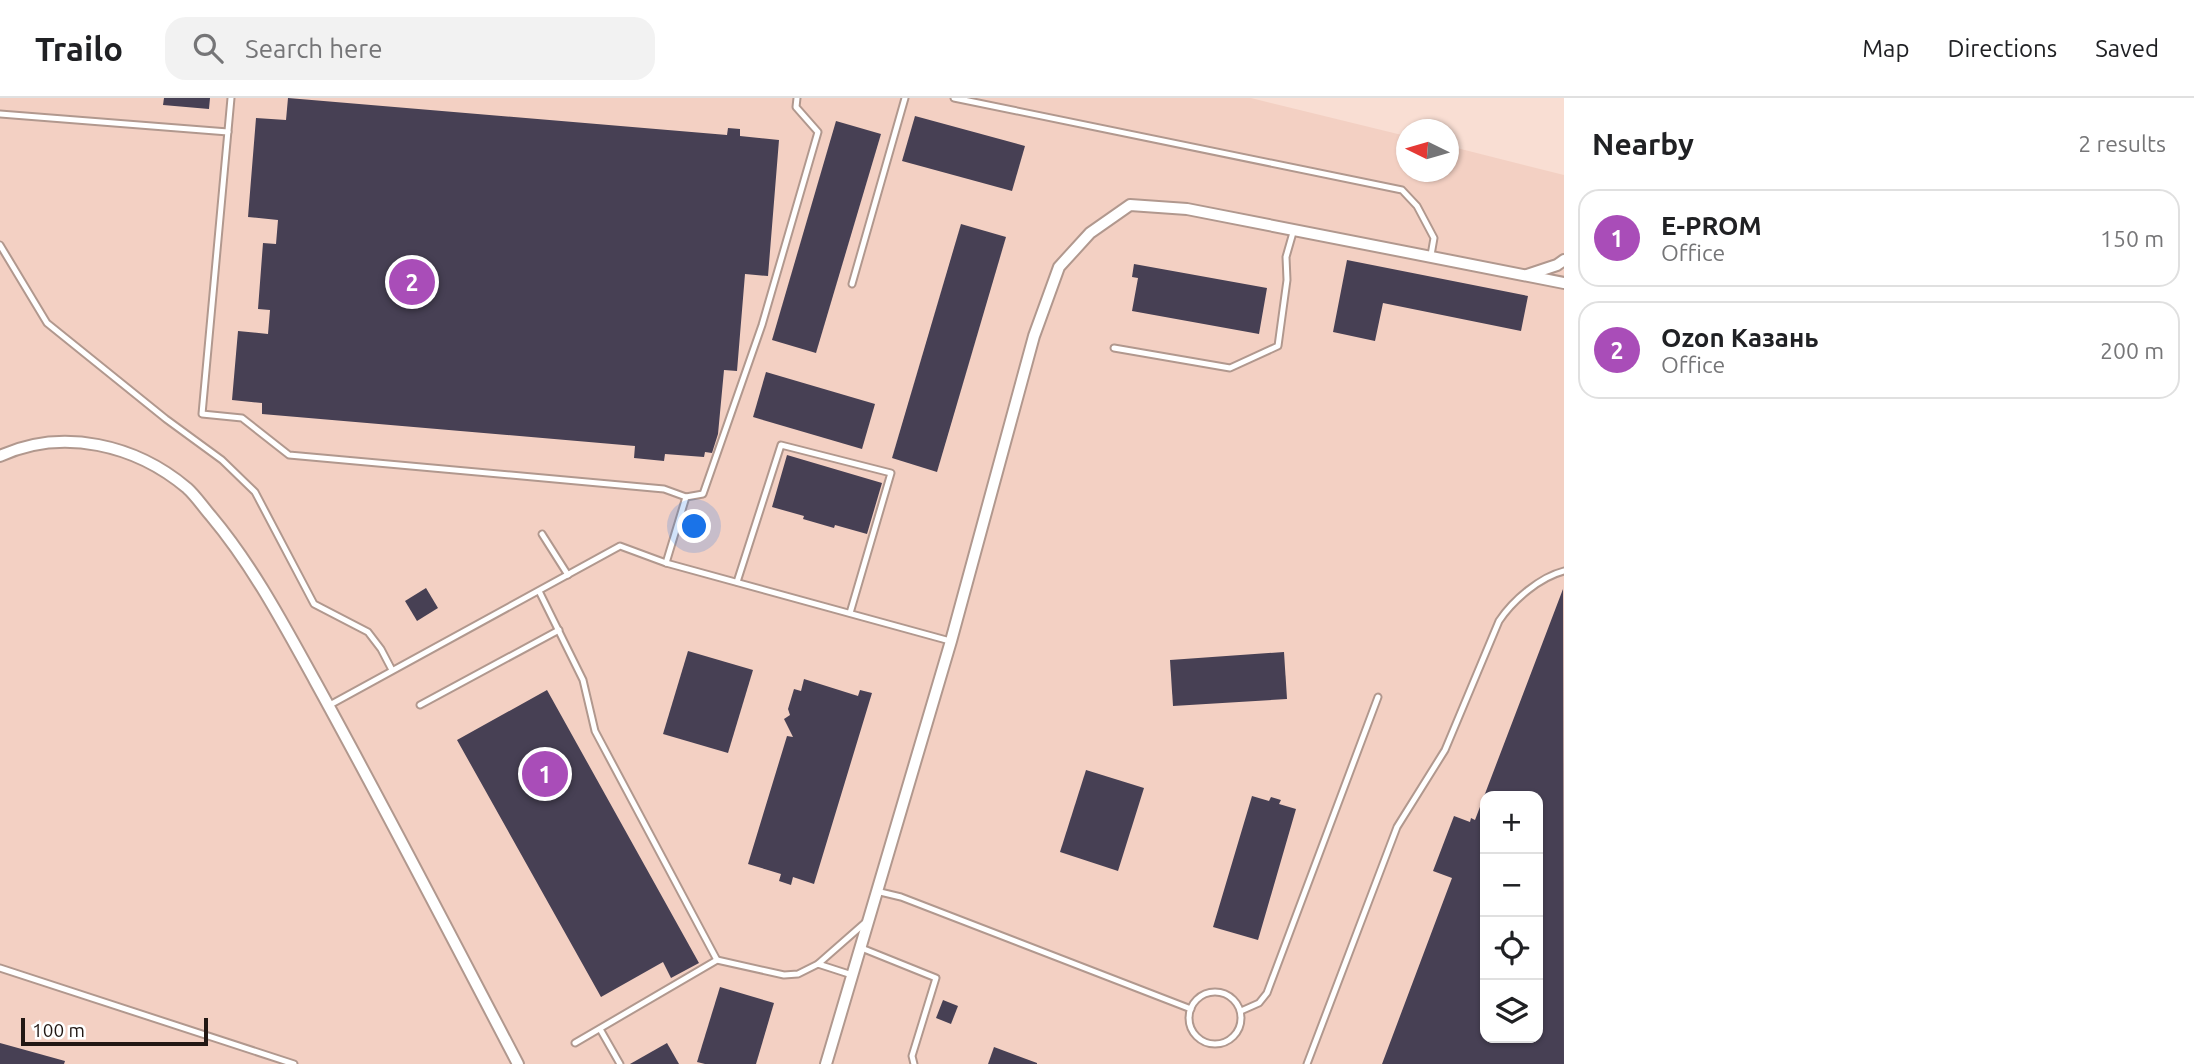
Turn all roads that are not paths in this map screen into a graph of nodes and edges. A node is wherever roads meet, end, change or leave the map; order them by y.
1 (231, 98) edge
2 (797, 98) edge
3 (905, 98) edge
4 (954, 98) edge
5 (0, 114) edge
6 (228, 131) junction
7 (1294, 229) junction
8 (0, 245) edge
9 (1431, 255) junction
10 (1564, 260) edge
11 (1525, 276) junction
12 (1564, 283) edge
13 (852, 284) dead end
14 (1114, 348) dead end
15 (0, 456) edge
16 (686, 497) junction
17 (542, 534) dead end
18 (666, 563) junction
19 (1564, 571) edge
20 (568, 575) junction
21 (737, 582) junction
22 (539, 591) junction
23 (850, 613) junction
24 (559, 631) junction
25 (951, 641) junction
26 (392, 670) junction
27 (1378, 697) dead end
28 (421, 705) dead end
29 (328, 706) junction
30 (876, 891) junction
31 (867, 921) junction
32 (859, 947) junction
33 (718, 960) junction
34 (818, 964) junction
35 (0, 968) edge
36 (852, 975) junction
37 (1191, 1009) junction
38 (1241, 1011) junction
39 (600, 1029) junction
40 (575, 1043) dead end
41 (294, 1064) edge
42 (518, 1064) edge
43 (620, 1064) edge
44 (826, 1064) edge
45 (914, 1064) edge
46 (1307, 1064) edge

1 - 6 lane
2 - 16 lane
3 - 13 lane
4 - 9 lane
5 - 6 lane
6 - 16 lane
7 - 9 street
7 - 14 lane
7 - 25 street
8 - 26 lane
9 - 11 street
10 - 11 street
11 - 12 street
15 - 29 street
16 - 18 lane
17 - 20 lane
18 - 20 lane
18 - 21 lane
19 - 46 lane
20 - 22 lane
21 - 23 lane
21 - 23 lane
22 - 24 lane
22 - 26 lane
23 - 25 lane
24 - 28 lane
24 - 33 lane
25 - 30 street
26 - 29 lane
27 - 38 lane
29 - 42 street
30 - 31 street
30 - 37 lane
31 - 32 street
31 - 34 lane
32 - 36 street
32 - 45 lane
33 - 34 lane
33 - 39 lane
34 - 36 lane
35 - 41 lane
36 - 44 street
37 - 38 lane
37 - 38 lane
39 - 40 lane
39 - 43 lane

